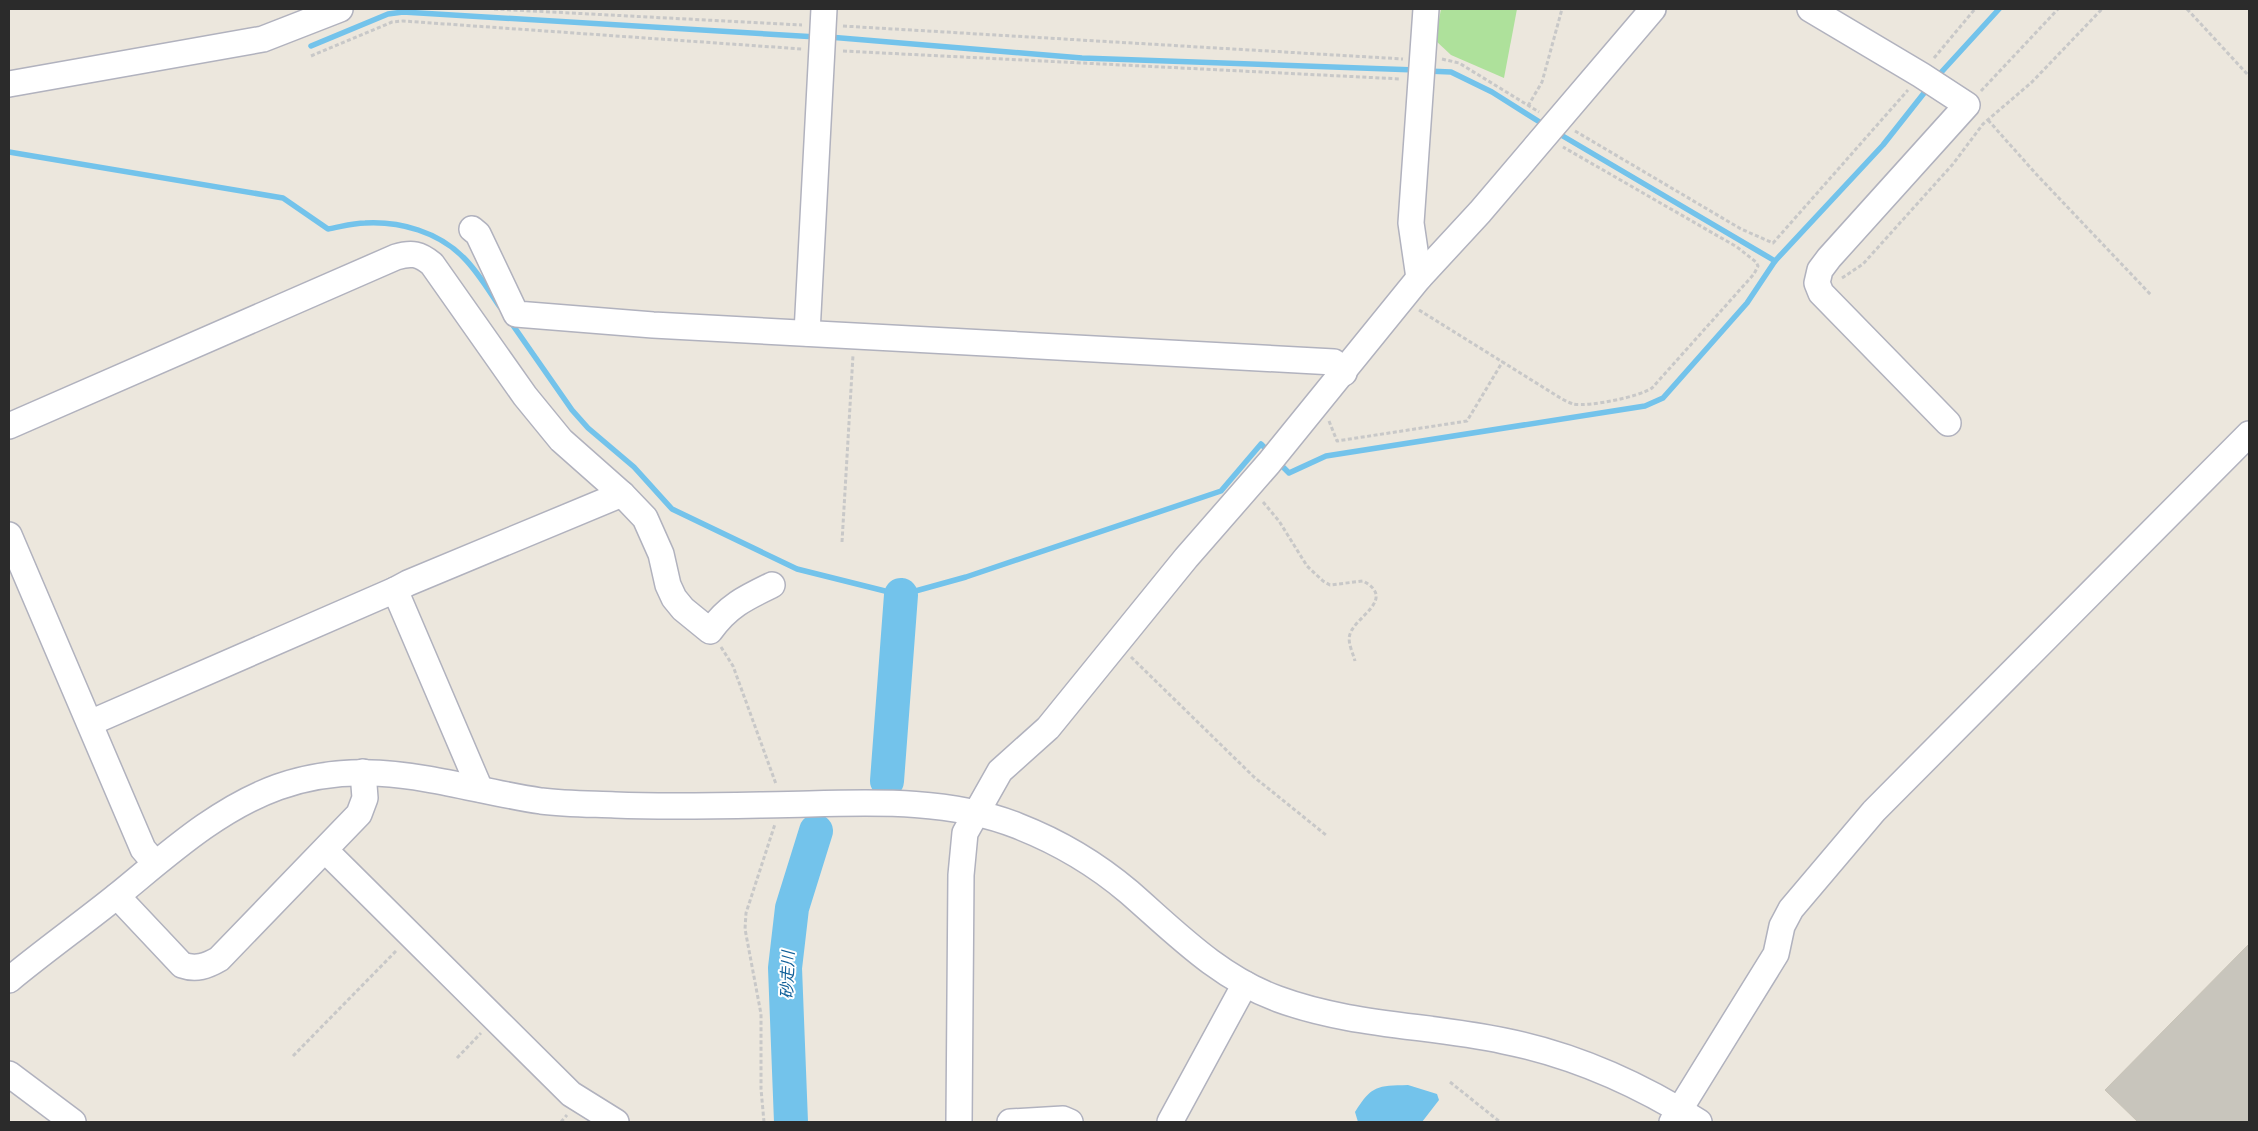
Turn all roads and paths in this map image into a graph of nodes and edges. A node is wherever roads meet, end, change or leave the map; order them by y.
1 (340, 9) edge
2 (494, 9) edge
3 (1426, 9) edge
4 (1562, 9) edge
5 (1653, 9) edge
6 (1810, 9) edge
7 (1976, 9) edge
8 (2058, 9) edge
9 (2102, 9) edge
10 (2187, 9) edge
11 (823, 32) edge
12 (311, 56) dead end
13 (1420, 70) junction
14 (2249, 76) edge
15 (1931, 81) junction
16 (9, 84) edge
17 (1969, 104) junction
18 (1528, 106) junction
19 (1988, 120) junction
20 (1552, 128) junction
21 (472, 229) dead end
22 (1419, 278) junction
23 (1821, 293) junction
24 (2151, 295) dead end
25 (1404, 297) junction
26 (807, 333) junction
27 (854, 335) junction
28 (1503, 361) junction
29 (1344, 373) junction
30 (1328, 421) dead end
31 (1948, 423) dead end
32 (9, 426) edge
33 (2249, 434) edge
34 (1250, 485) junction
35 (622, 494) junction
36 (9, 535) edge
37 (842, 542) dead end
38 (772, 585) dead end
39 (394, 590) junction
40 (710, 631) junction
41 (1118, 644) junction
42 (1355, 661) dead end
43 (90, 723) junction
44 (363, 772) junction
45 (480, 789) junction
46 (780, 804) junction
47 (976, 812) junction
48 (1326, 835) dead end
49 (325, 850) junction
50 (155, 863) junction
51 (117, 896) junction
52 (411, 936) junction
53 (9, 980) edge
54 (1245, 984) junction
55 (495, 1019) junction
56 (293, 1056) dead end
57 (457, 1058) dead end
58 (9, 1074) edge
59 (1450, 1082) dead end
60 (1684, 1118) edge
61 (73, 1122) edge
62 (616, 1122) edge
63 (764, 1122) edge
64 (959, 1122) edge
65 (1010, 1122) edge
66 (1070, 1122) edge
67 (1170, 1122) edge
68 (1500, 1122) edge

1 - 16 street
2 - 11 path
3 - 13 street
4 - 18 path
5 - 20 street
6 - 15 street
7 - 15 path
8 - 17 path
9 - 19 path
10 - 14 path
11 - 12 path
11 - 13 path
11 - 13 path
11 - 26 street
13 - 18 path
13 - 22 street
15 - 17 street
15 - 20 path
17 - 19 path
17 - 23 street
18 - 20 path
19 - 23 path
19 - 24 path
20 - 22 street
20 - 28 path
21 - 26 street
22 - 25 street
23 - 31 street
25 - 28 path
25 - 29 street
26 - 27 street
27 - 29 street
27 - 37 path
28 - 30 path
29 - 34 street
32 - 35 street
33 - 60 street
34 - 41 street
34 - 42 path
35 - 39 street
35 - 40 street
36 - 43 street
38 - 40 street
39 - 43 street
39 - 45 street
40 - 46 path
41 - 47 street
41 - 48 path
43 - 50 street
44 - 45 street
44 - 49 street
44 - 50 street
45 - 46 street
46 - 47 street
46 - 63 path
47 - 54 street
47 - 64 street
49 - 51 street
49 - 52 street
50 - 51 street
51 - 53 street
52 - 55 street
52 - 56 path
54 - 60 street
54 - 67 street
55 - 57 path
55 - 62 street
58 - 61 street
59 - 68 path
65 - 66 street

